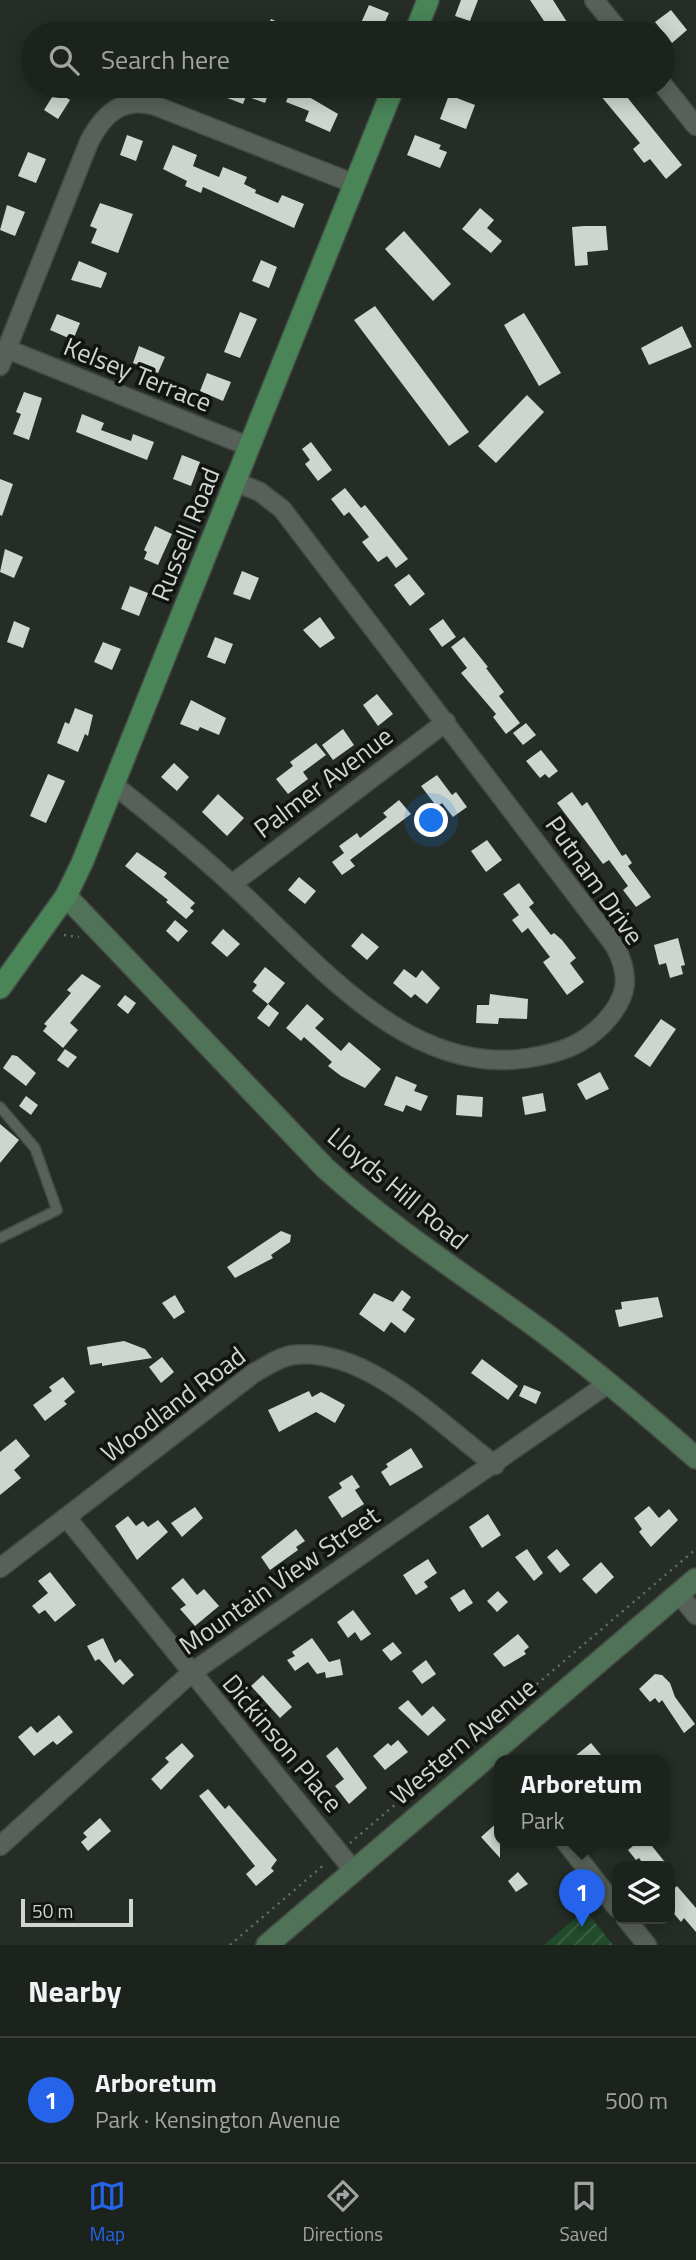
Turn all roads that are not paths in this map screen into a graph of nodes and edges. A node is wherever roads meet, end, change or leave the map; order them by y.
1 (428, 0) edge
2 (594, 0) edge
3 (420, 21) edge
4 (611, 21) edge
5 (389, 98) edge
6 (673, 98) edge
7 (696, 126) edge
8 (355, 184) junction
9 (3, 358) edge
10 (250, 447) junction
11 (236, 482) junction
12 (446, 722) junction
13 (114, 785) junction
14 (232, 884) junction
15 (66, 896) junction
16 (4, 975) edge
17 (0, 1107) edge
18 (0, 1238) edge
19 (609, 1383) junction
20 (696, 1458) edge
21 (495, 1465) junction
22 (66, 1517) junction
23 (0, 1567) edge
24 (696, 1579) edge
25 (679, 1594) junction
26 (696, 1615) edge
27 (191, 1674) junction
28 (499, 1755) edge
29 (494, 1759) edge
30 (0, 1846) edge
31 (569, 1846) edge
32 (354, 1871) junction
33 (612, 1902) edge
34 (630, 1924) edge
35 (267, 1945) edge
36 (647, 1945) edge

1 - 3 main road
2 - 4 street
5 - 8 main road, Russell Road
6 - 7 street
8 - 9 street
8 - 10 main road, Russell Road
9 - 10 street, Kelsey Terrace
10 - 11 main road, Russell Road
11 - 12 street, Putnam Drive
11 - 13 main road, Russell Road
12 - 14 street, Palmer Avenue
12 - 14 street, Putnam Drive
13 - 14 street, Putnam Drive
13 - 15 main road, Russell Road
15 - 16 main road, Russell Road
15 - 19 main road, Lloyds Hill Road
17 - 18 lane
19 - 20 main road, Lloyds Hill Road
19 - 21 street, Mountain View Street
21 - 22 street, Woodland Road
21 - 27 street, Mountain View Street
22 - 23 street, Woodland Road
22 - 27 street, Dickinson Place
24 - 25 main road, Western Avenue
25 - 26 street
25 - 28 main road, Western Avenue
27 - 30 street, Mountain View Street
27 - 32 street, Dickinson Place
29 - 32 main road, Western Avenue
31 - 33 street
32 - 35 main road, Western Avenue
34 - 36 street

